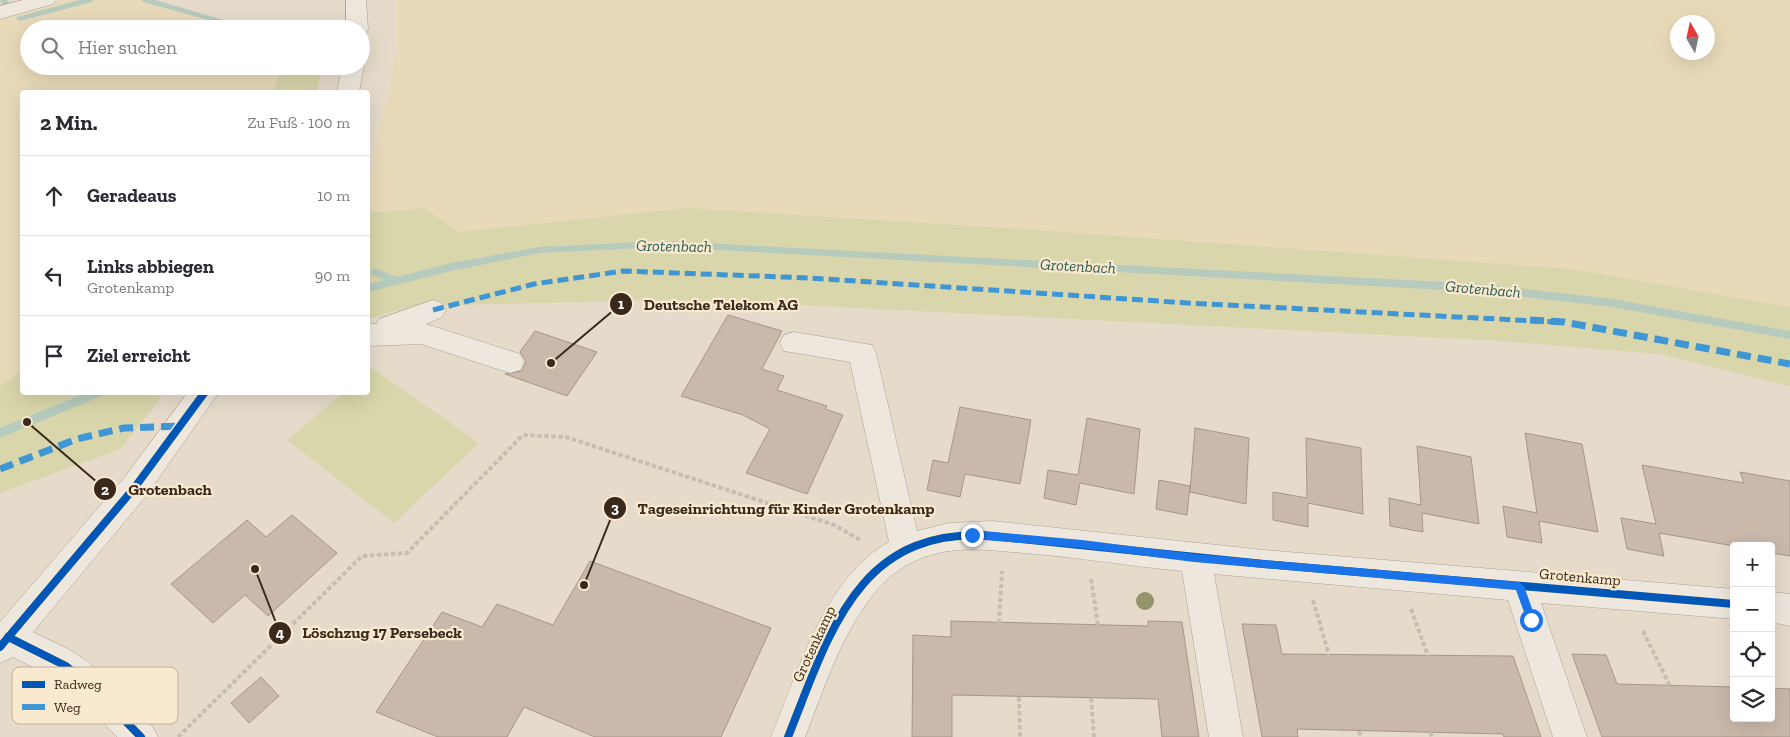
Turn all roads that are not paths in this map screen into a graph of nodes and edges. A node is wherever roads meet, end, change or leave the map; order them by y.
1 (46, 0) edge
2 (356, 0) edge
3 (0, 13) edge
4 (357, 20) edge
5 (351, 75) edge
6 (348, 90) edge
7 (433, 310) dead end
8 (370, 334) edge
9 (370, 335) edge
10 (794, 343) dead end
11 (510, 362) dead end
12 (203, 395) edge
13 (906, 550) junction
14 (1194, 558) junction
15 (1519, 586) junction
16 (1730, 604) edge
17 (1775, 608) edge
18 (1790, 610) edge
19 (4, 642) edge
20 (67, 667) edge
21 (129, 724) edge
22 (141, 737) edge
23 (788, 737) edge
24 (1226, 737) edge
25 (1570, 737) edge

1 - 3 street
2 - 4 street
5 - 6 street
7 - 8 street
9 - 11 street
10 - 13 street
12 - 19 street
13 - 14 street, Grotenkamp
13 - 23 street, Grotenkamp
14 - 15 street, Grotenkamp
14 - 24 street
15 - 16 street, Grotenkamp
15 - 25 street
17 - 18 street
19 - 20 street
21 - 22 street

